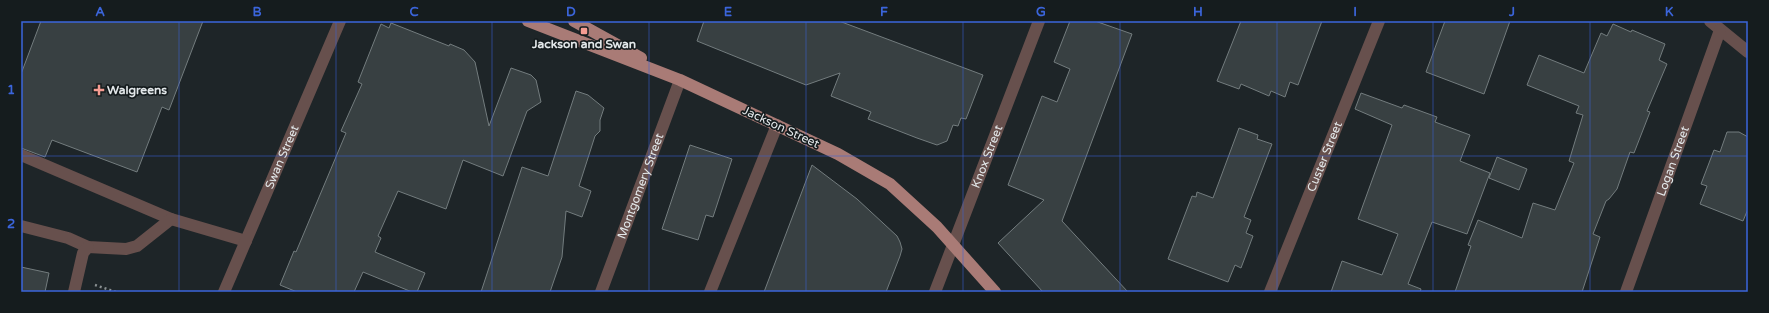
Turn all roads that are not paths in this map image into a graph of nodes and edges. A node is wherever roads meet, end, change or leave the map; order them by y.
1 (340, 21) edge
2 (528, 21) edge
3 (574, 21) edge
4 (1039, 21) edge
5 (1379, 21) edge
6 (1710, 21) edge
7 (1720, 30) junction
8 (1748, 52) edge
9 (680, 80) junction
10 (777, 125) junction
11 (21, 154) edge
12 (171, 219) junction
13 (21, 226) edge
14 (246, 241) junction
15 (953, 245) junction
16 (88, 247) junction
17 (74, 292) edge
18 (224, 292) edge
19 (601, 292) edge
20 (710, 292) edge
21 (935, 292) edge
22 (995, 292) edge
23 (1270, 292) edge
24 (1626, 292) edge

1 - 14 street, Swan Street
2 - 9 main road, Jackson Street
3 - 9 main road
4 - 15 street, Knox Street
5 - 23 street, Custer Street
6 - 7 street
7 - 8 street
7 - 24 street, Logan Street
9 - 10 main road, Jackson Street
9 - 19 street, Montgomery Street
10 - 15 main road, Jackson Street
10 - 20 street
11 - 12 street
12 - 14 street
12 - 16 street
13 - 16 street
14 - 18 street, Swan Street
15 - 21 street, Knox Street
15 - 22 main road, Jackson Street
16 - 17 street

